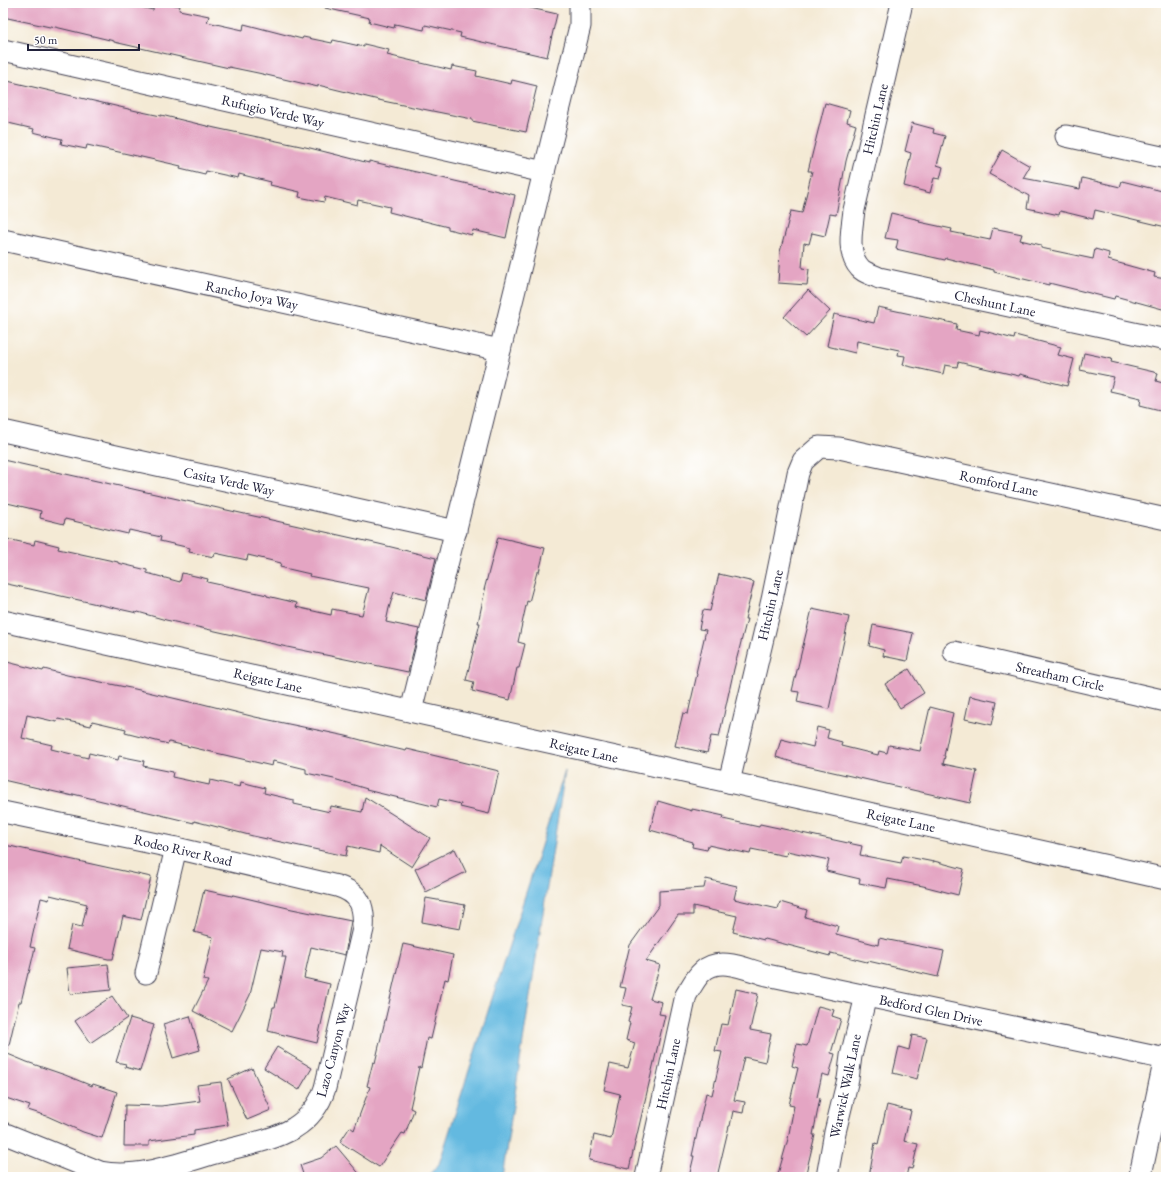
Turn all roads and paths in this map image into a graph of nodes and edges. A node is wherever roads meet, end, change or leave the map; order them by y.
1 (580, 3) edge
2 (902, 3) edge
3 (3, 50) edge
4 (1066, 136) dead end
5 (1166, 158) edge
6 (544, 172) junction
7 (851, 236) joint
8 (3, 240) edge
9 (1166, 340) edge
10 (500, 350) junction
11 (3, 431) edge
12 (832, 447) joint
13 (1166, 519) edge
14 (456, 531) junction
15 (3, 621) edge
16 (954, 652) dead end
17 (1166, 701) edge
18 (411, 711) junction
19 (729, 782) junction
20 (3, 812) edge
21 (176, 848) junction
22 (1166, 879) edge
23 (359, 900) joint
24 (146, 973) dead end
25 (700, 974) joint
26 (866, 996) junction
27 (1166, 1058) edge
28 (3, 1133) edge
29 (646, 1177) edge
30 (826, 1177) edge
31 (1140, 1177) edge

1 - 6 street
2 - 7 street, Hitchin Lane
3 - 6 street, Rufugio Verde Way
4 - 5 street
6 - 10 street
7 - 9 street, Cheshunt Lane
8 - 10 street, Rancho Joya Way
10 - 14 street
11 - 14 street, Casita Verde Way
12 - 13 street, Romford Lane
12 - 19 street, Hitchin Lane
14 - 18 street
15 - 18 street, Reigate Lane
16 - 17 street, Streatham Circle
18 - 19 street, Reigate Lane
19 - 22 street, Reigate Lane
20 - 21 street, Rodeo River Road
21 - 23 street, Rodeo River Road
21 - 24 street
23 - 28 street, Lazo Canyon Way
25 - 26 street, Bedford Glen Drive
25 - 29 street, Hitchin Lane
26 - 27 street, Bedford Glen Drive
26 - 30 street, Warwick Walk Lane
27 - 31 main road

